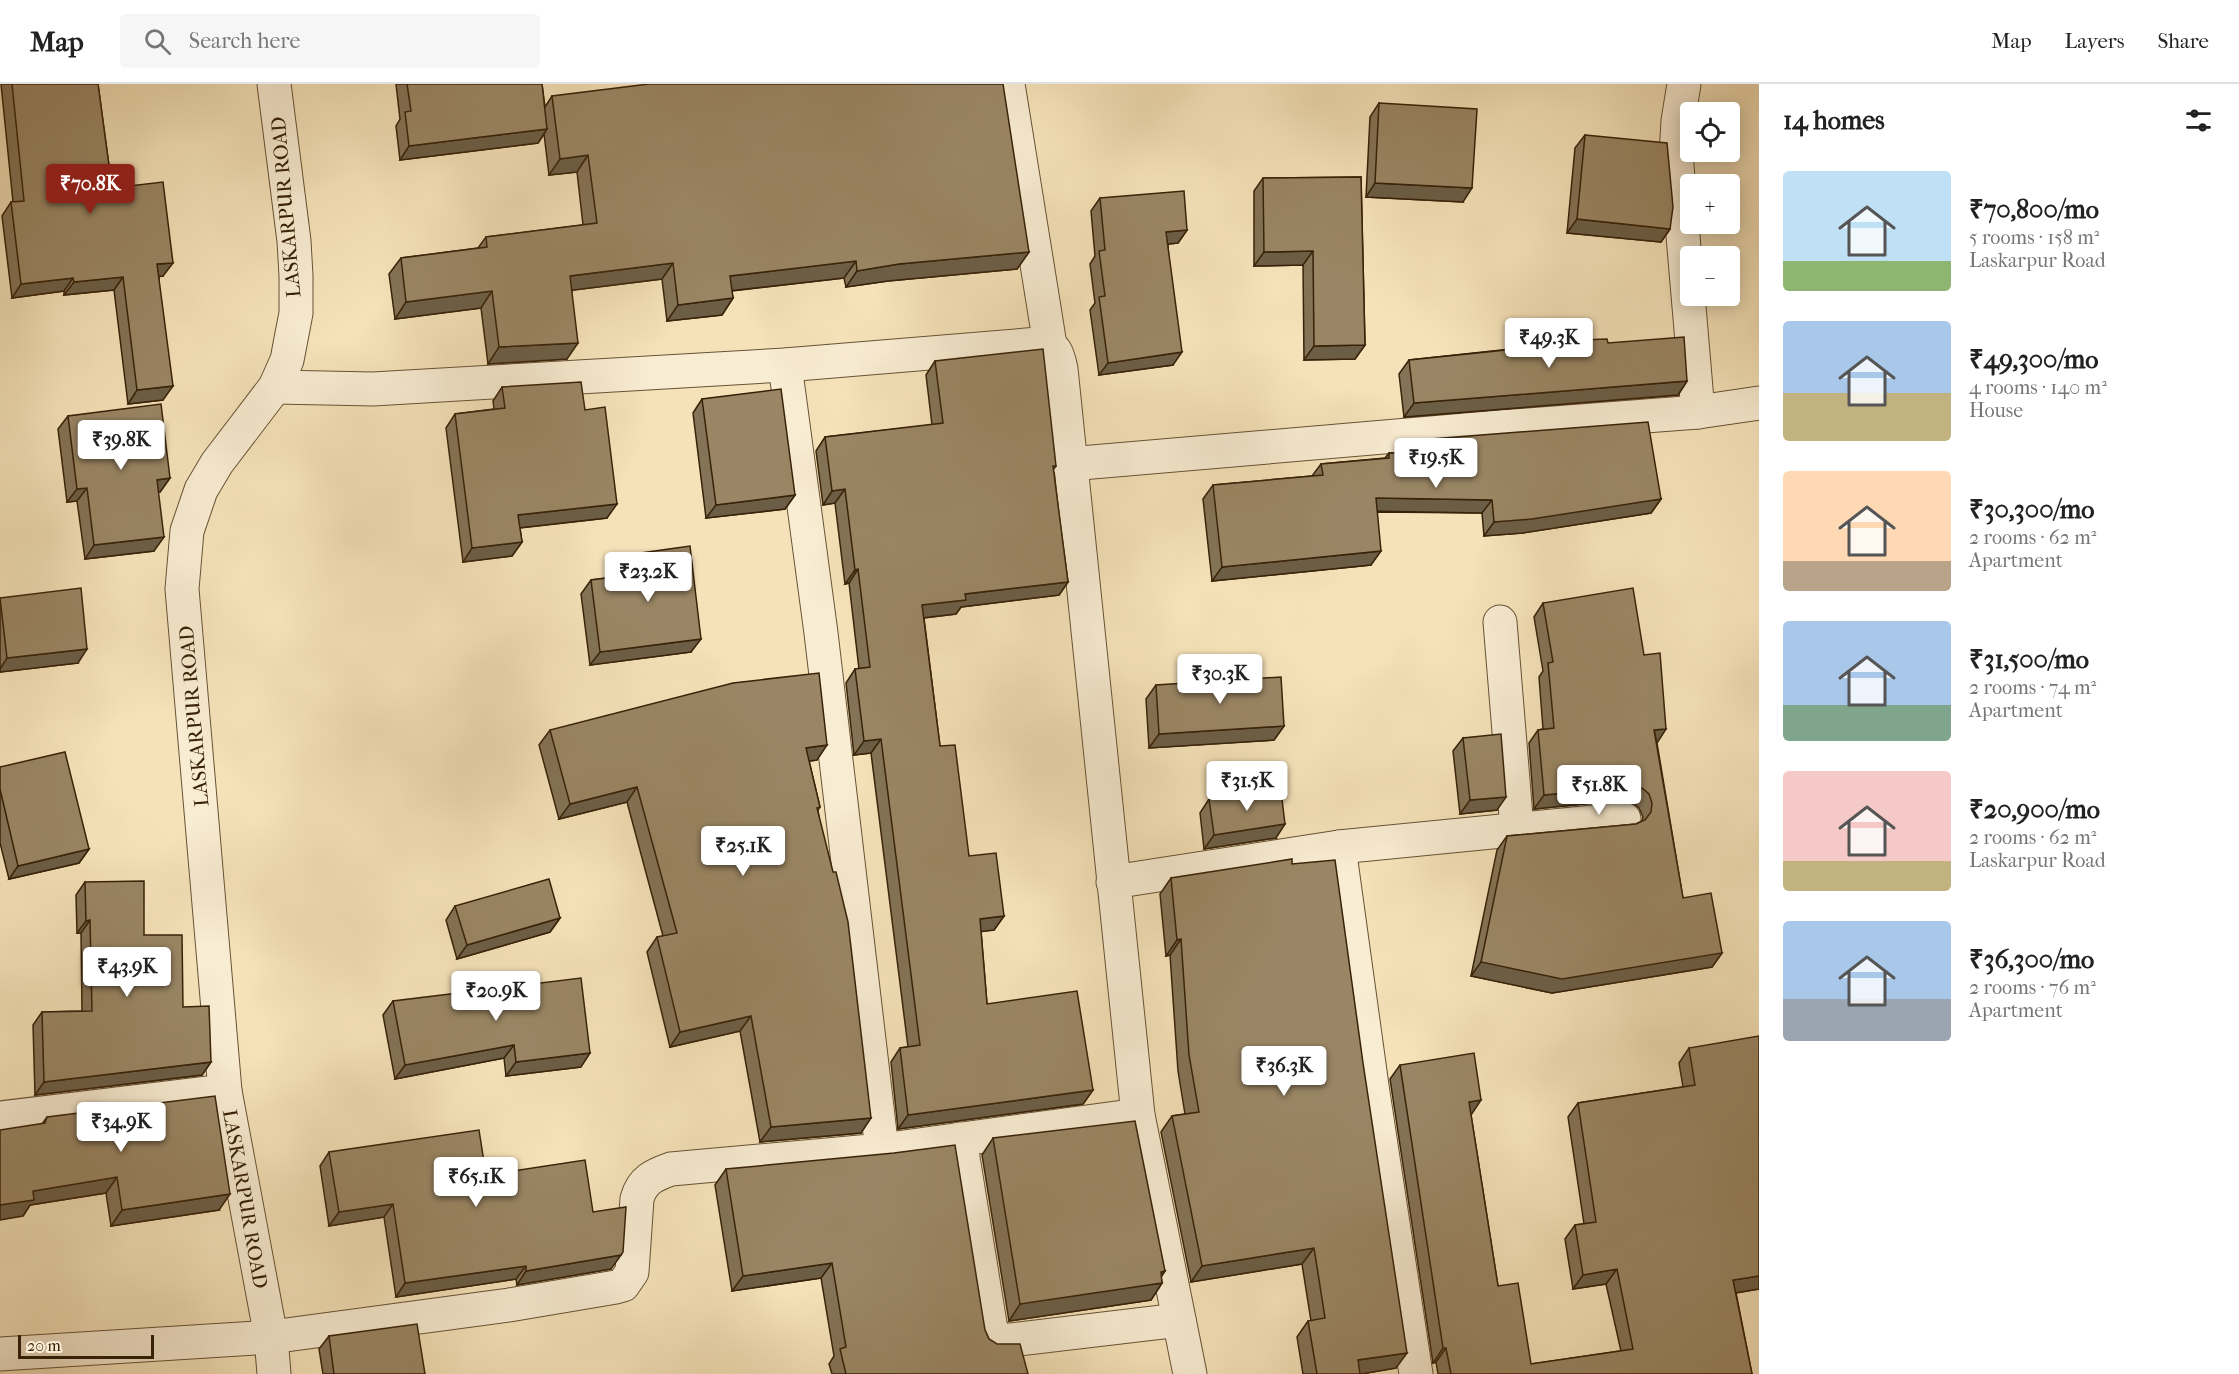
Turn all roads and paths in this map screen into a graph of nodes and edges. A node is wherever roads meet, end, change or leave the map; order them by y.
1 (274, 84) edge
2 (1008, 84) edge
3 (1684, 84) edge
4 (1050, 345) junction
5 (785, 365) junction
6 (275, 387) junction
7 (1759, 403) edge
8 (1698, 412) junction
9 (1070, 464) junction
10 (1500, 622) dead end
11 (1624, 819) dead end
12 (1517, 829) junction
13 (1339, 847) junction
14 (1113, 882) junction
15 (225, 1091) junction
16 (1138, 1115) junction
17 (0, 1118) edge
18 (960, 1139) junction
19 (882, 1150) junction
20 (1179, 1320) junction
21 (271, 1337) junction
22 (0, 1354) edge
23 (274, 1374) edge
24 (1190, 1374) edge
25 (1416, 1374) edge

1 - 6 street, LASKARPUR ROAD
2 - 4 street
3 - 8 street
4 - 5 street
4 - 9 street
5 - 6 street
5 - 19 street
6 - 15 street, LASKARPUR ROAD
7 - 8 street
8 - 9 street
9 - 14 street
10 - 12 street
11 - 12 street
12 - 13 street
13 - 14 street
13 - 25 street
14 - 16 street
15 - 17 street
15 - 21 street, LASKARPUR ROAD
16 - 18 street
16 - 20 street
18 - 19 street
18 - 20 street
19 - 21 street
20 - 24 street
21 - 22 street
21 - 23 street, LASKARPUR ROAD

